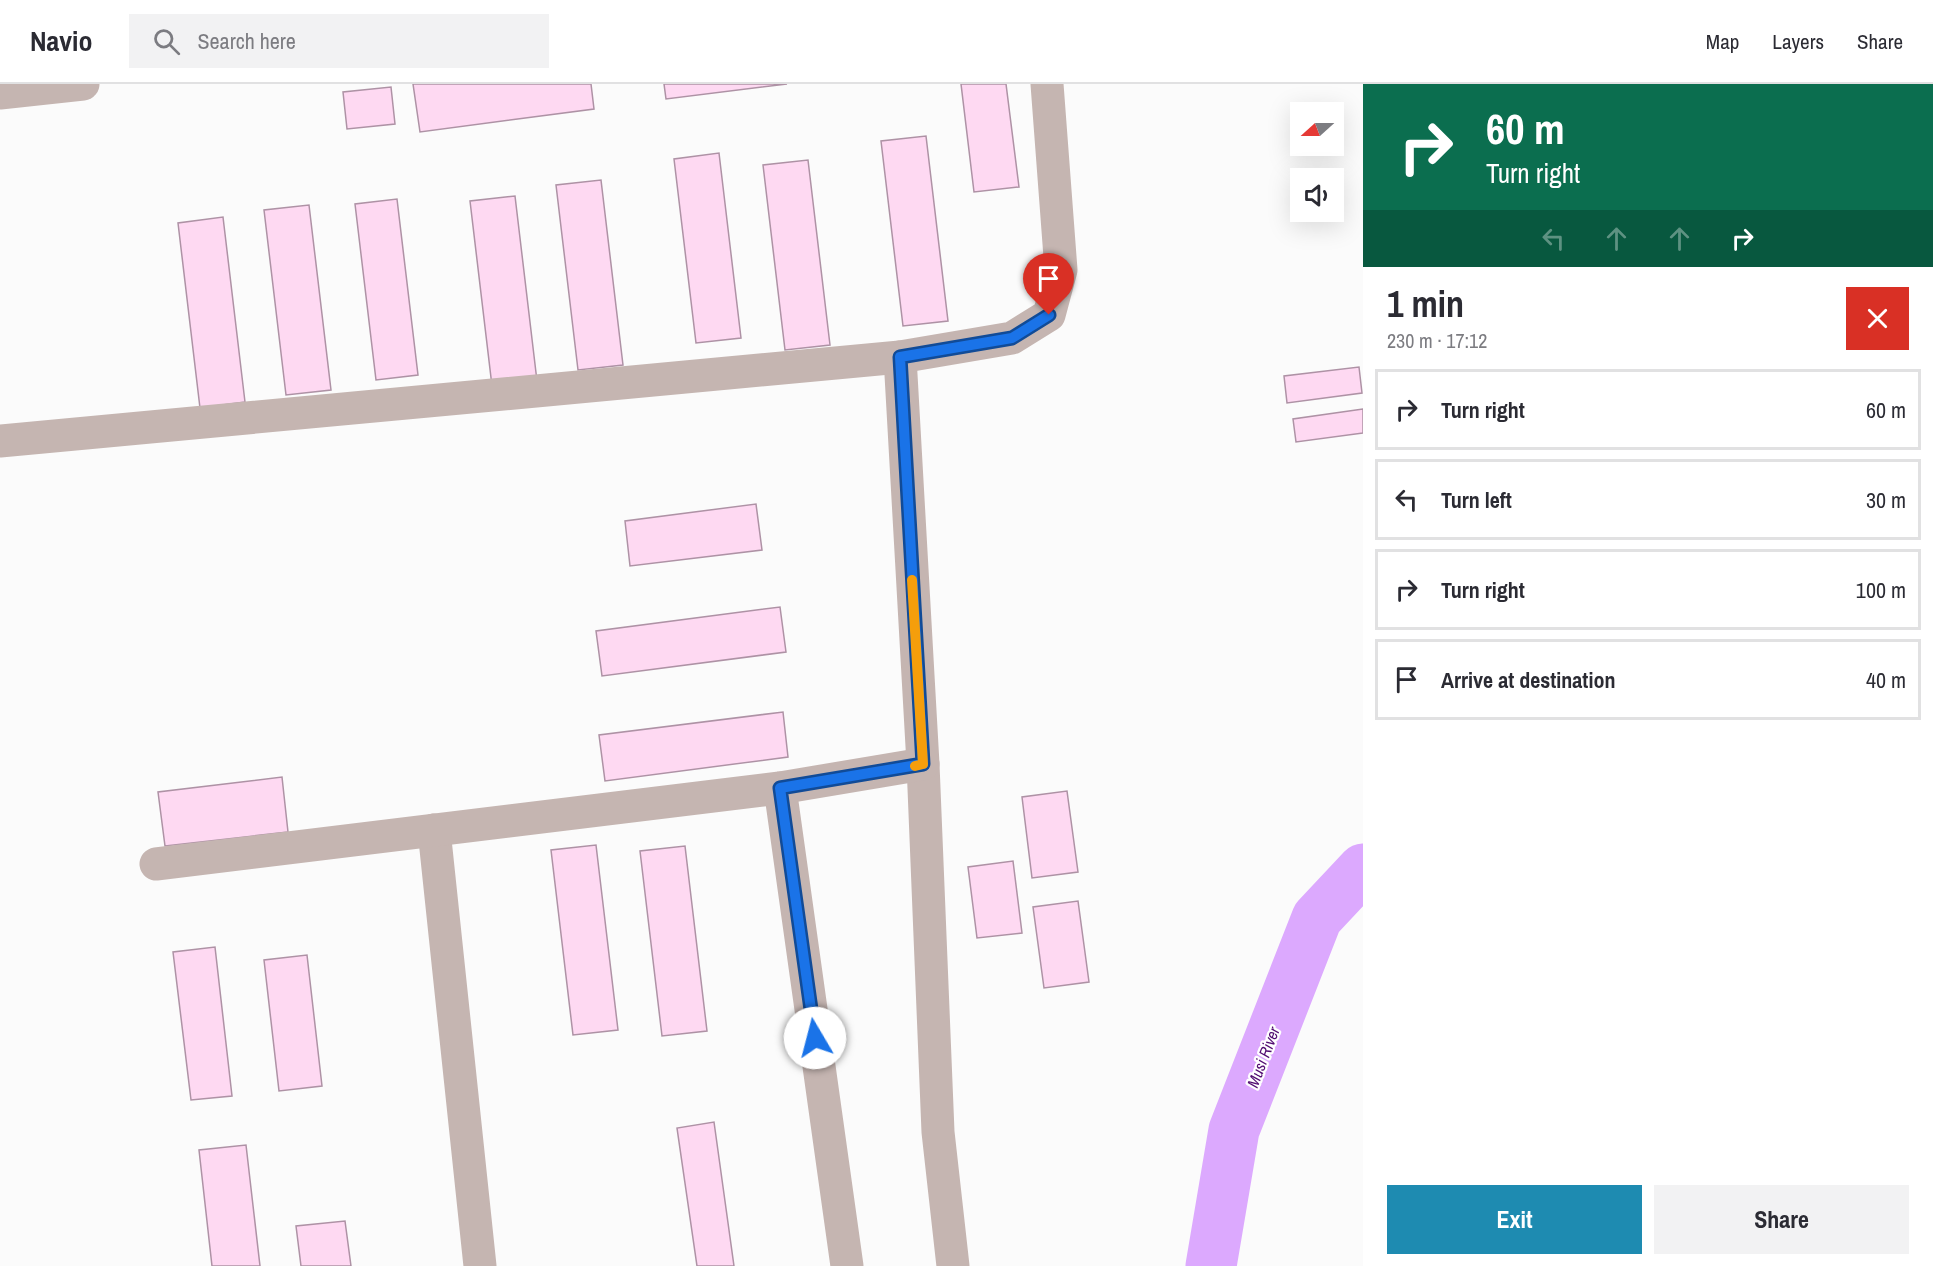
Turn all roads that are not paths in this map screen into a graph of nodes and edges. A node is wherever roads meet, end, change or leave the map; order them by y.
1 (83, 84) edge
2 (1047, 84) edge
3 (0, 93) edge
4 (900, 357) junction
5 (0, 441) edge
6 (923, 764) junction
7 (780, 788) junction
8 (434, 830) junction
9 (156, 864) dead end
10 (480, 1266) edge
11 (847, 1266) edge
12 (953, 1266) edge

1 - 3 lane
2 - 4 lane
4 - 5 lane
4 - 6 lane
6 - 7 lane
6 - 12 lane
7 - 8 lane
7 - 11 lane
8 - 9 lane
8 - 10 lane

